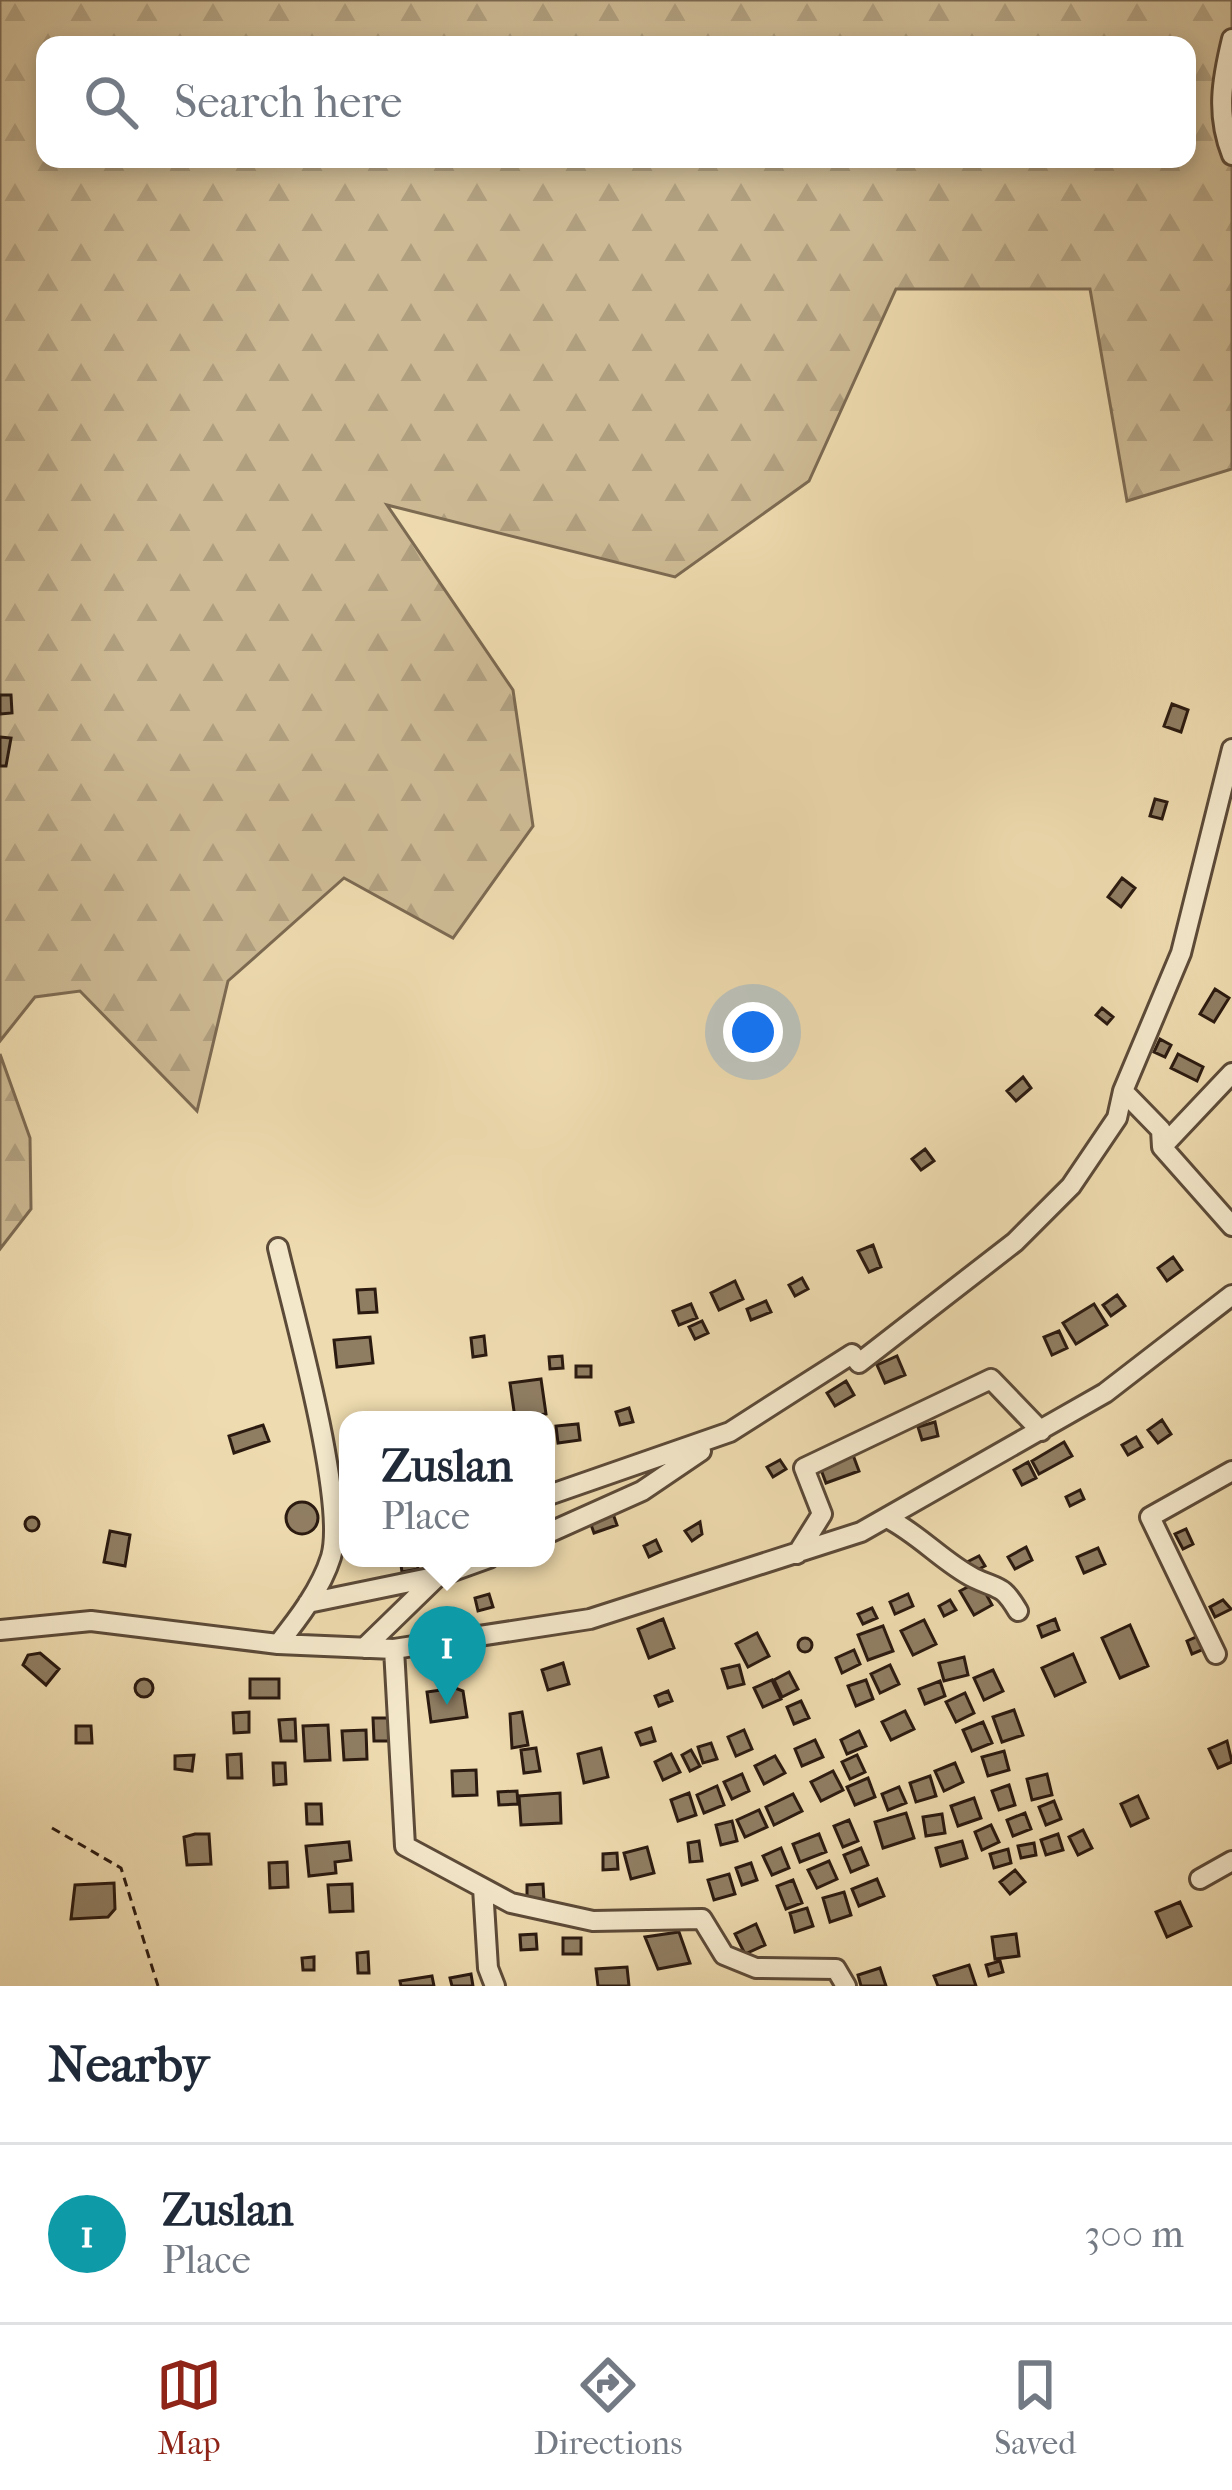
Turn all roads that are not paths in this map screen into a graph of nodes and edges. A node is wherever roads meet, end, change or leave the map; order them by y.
1 (1232, 39) edge
2 (1232, 155) edge
3 (1232, 749) edge
4 (1232, 1073) edge
5 (1123, 1091) junction
6 (1162, 1147) junction
7 (1232, 1226) edge
8 (278, 1248) dead end
9 (1232, 1295) edge
10 (1041, 1431) junction
11 (730, 1432) junction
12 (1232, 1471) edge
13 (555, 1493) edge
14 (887, 1518) junction
15 (555, 1530) edge
16 (797, 1554) junction
17 (446, 1567) edge
18 (464, 1567) edge
19 (439, 1576) junction
20 (308, 1603) junction
21 (1018, 1612) dead end
22 (0, 1630) edge
23 (278, 1644) junction
24 (364, 1648) junction
25 (394, 1649) junction
26 (1216, 1654) dead end
27 (1232, 1861) edge
28 (1200, 1879) dead end
29 (483, 1888) junction
30 (495, 1986) edge
31 (846, 1986) edge

1 - 2 street
3 - 5 street
4 - 6 street
5 - 6 street
5 - 11 street
6 - 7 street
8 - 20 street
9 - 10 street
10 - 14 street
10 - 16 street
11 - 13 street
11 - 15 street
12 - 26 street
14 - 16 street
14 - 21 street
16 - 25 street
17 - 19 street
18 - 19 street
19 - 20 street
19 - 24 street
20 - 23 street
22 - 23 street
23 - 24 street
24 - 25 street
25 - 29 street
27 - 28 street
29 - 30 street
29 - 31 street

